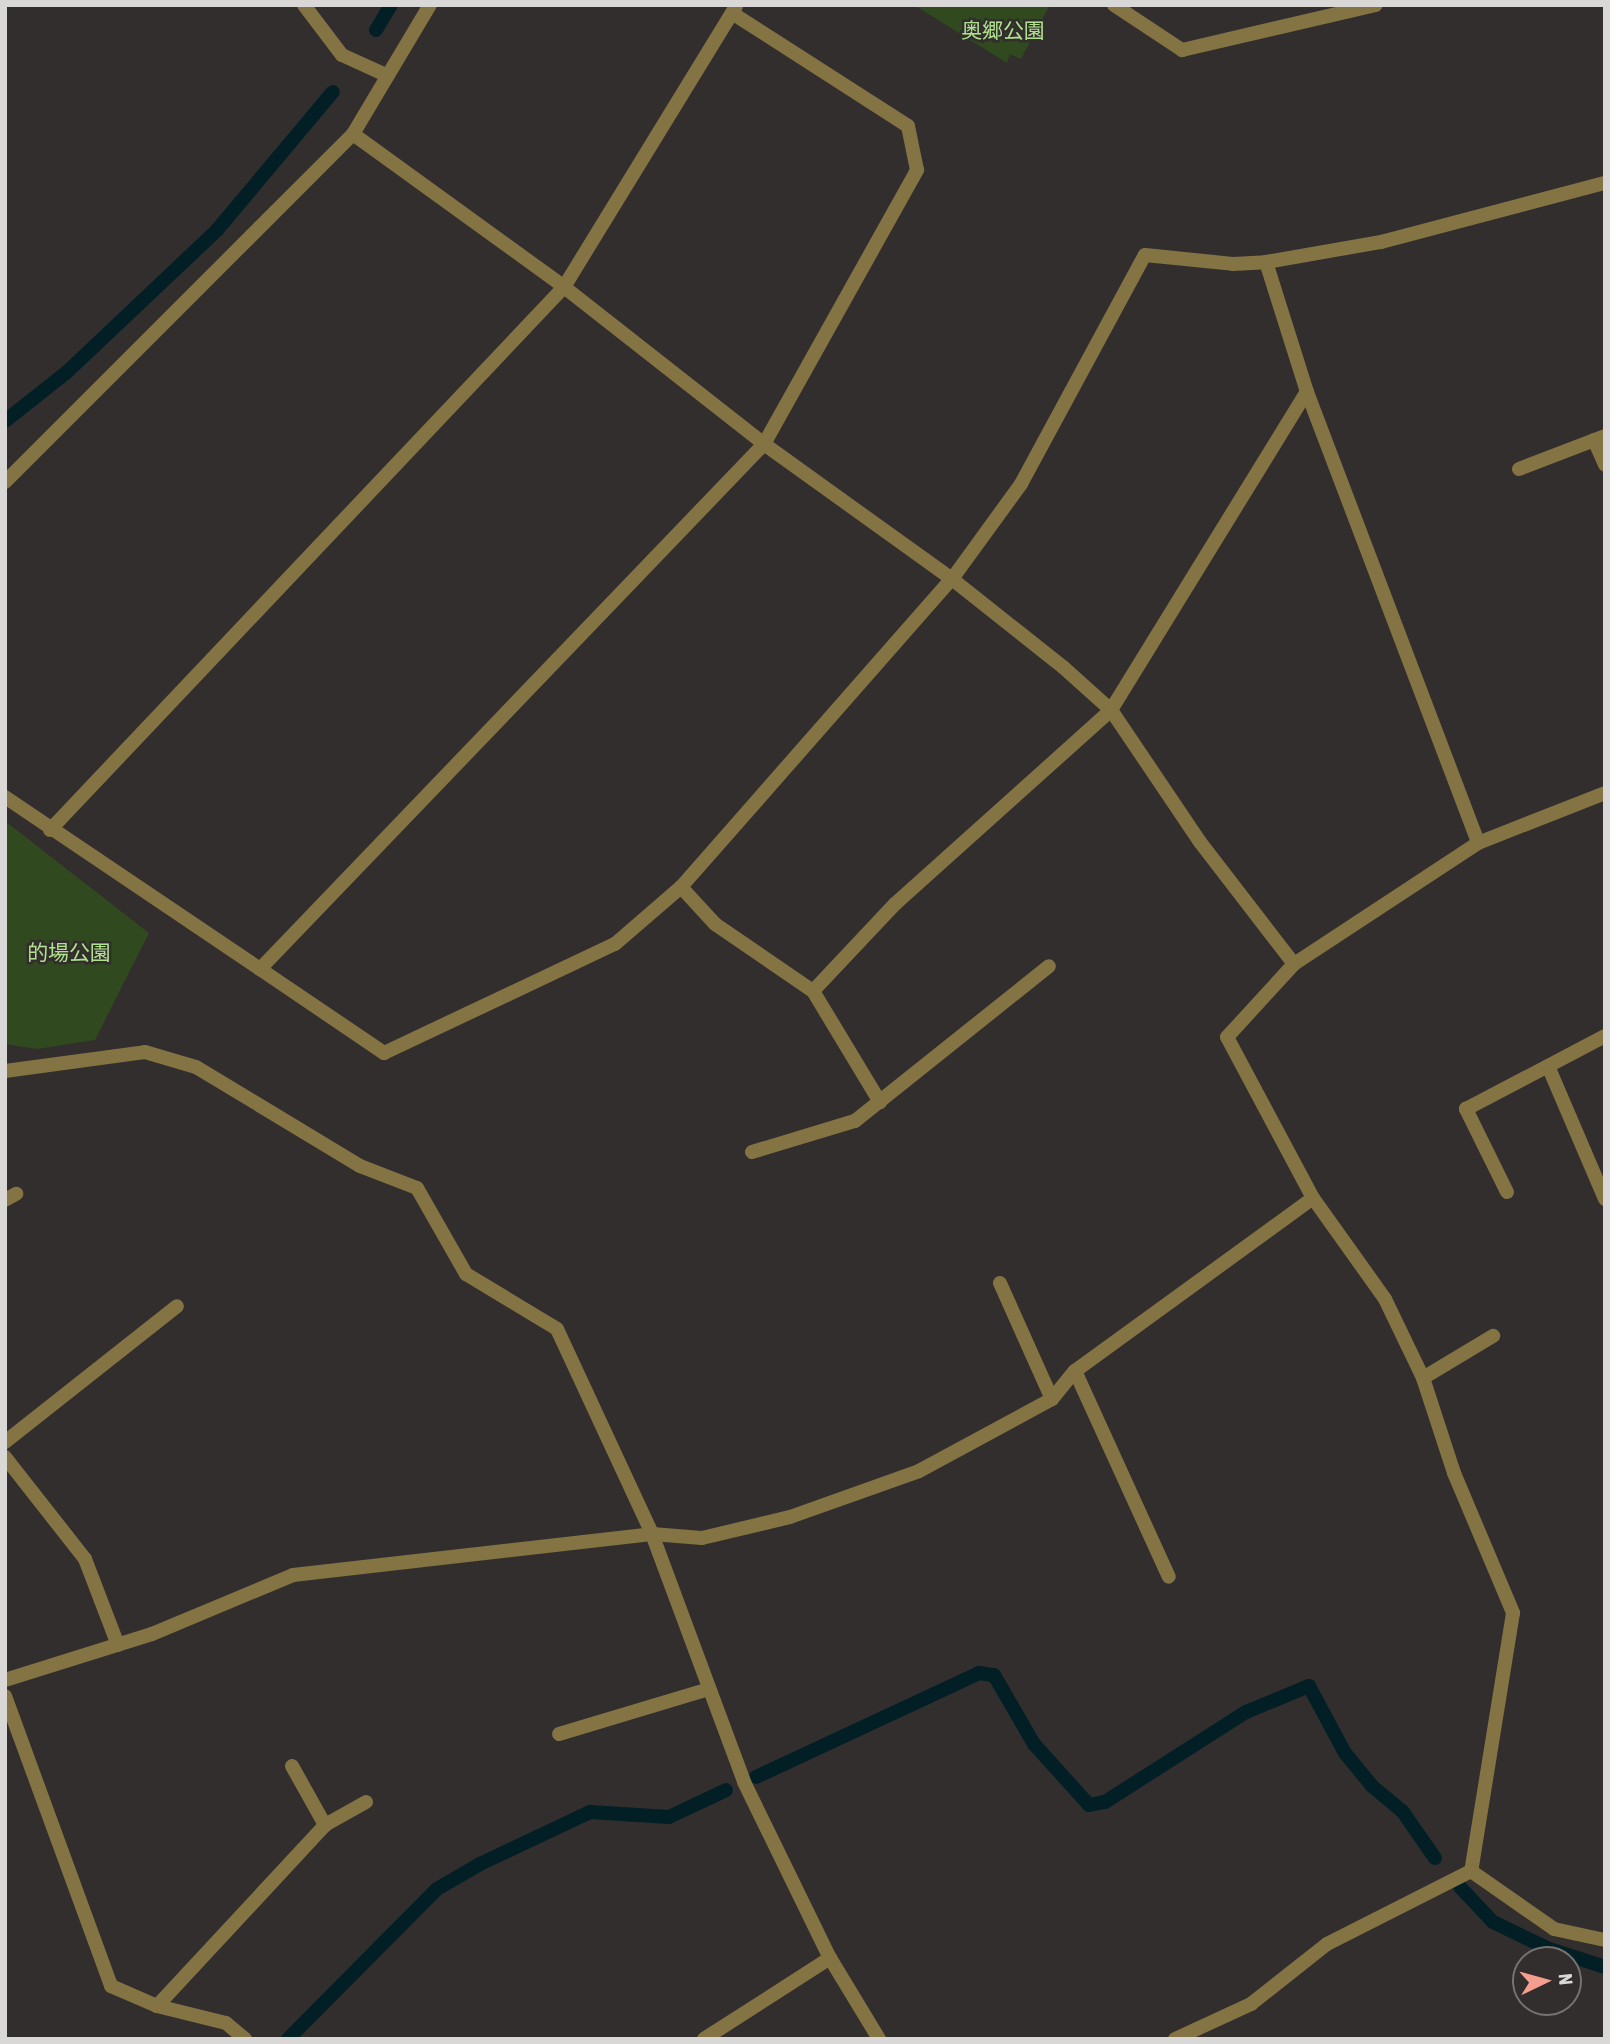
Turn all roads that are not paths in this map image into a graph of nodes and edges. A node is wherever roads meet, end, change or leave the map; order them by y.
1 (304, 5) edge
2 (430, 5) edge
3 (1114, 5) edge
4 (1376, 5) edge
5 (734, 9) edge
6 (386, 75) junction
7 (353, 134) junction
8 (1605, 183) edge
9 (1266, 262) junction
10 (565, 287) junction
11 (1307, 392) junction
12 (1600, 438) edge
13 (764, 444) junction
14 (1605, 465) edge
15 (1519, 469) dead end
16 (5, 482) edge
17 (952, 579) junction
18 (1111, 710) junction
19 (1605, 793) edge
20 (5, 797) edge
21 (50, 830) junction
22 (1478, 843) junction
23 (681, 887) junction
24 (1294, 964) junction
25 (1049, 966) dead end
26 (260, 969) junction
27 (813, 991) junction
28 (1605, 1036) edge
29 (1548, 1066) junction
30 (5, 1071) edge
31 (880, 1102) junction
32 (752, 1152) dead end
33 (1507, 1192) dead end
34 (1313, 1198) junction
35 (1605, 1199) edge
36 (1000, 1283) dead end
37 (177, 1306) dead end
38 (1493, 1336) dead end
39 (1075, 1371) junction
40 (1423, 1378) junction
41 (1052, 1399) junction
42 (5, 1442) edge
43 (5, 1457) edge
44 (652, 1534) junction
45 (1169, 1577) dead end
46 (118, 1645) junction
47 (5, 1680) edge
48 (709, 1689) junction
49 (5, 1696) edge
50 (559, 1734) dead end
51 (292, 1766) dead end
52 (366, 1802) dead end
53 (325, 1825) junction
54 (1471, 1871) junction
55 (1605, 1940) edge
56 (830, 1958) junction
57 (157, 2006) junction
58 (245, 2039) edge
59 (704, 2039) edge
60 (879, 2039) edge
61 (1175, 2039) edge

1 - 6 street
2 - 6 street
3 - 4 street
5 - 10 street
5 - 13 street
6 - 7 street
7 - 10 street
7 - 16 street
8 - 9 street
9 - 11 street
9 - 17 street
10 - 13 street
10 - 21 street
11 - 18 street
11 - 22 street
12 - 14 street
12 - 15 street
13 - 17 street
13 - 26 street
17 - 18 street
17 - 23 street
18 - 24 street
18 - 27 street
19 - 22 street
20 - 21 street
21 - 26 street
22 - 24 street
23 - 26 street
23 - 27 street
24 - 34 street
25 - 31 street
27 - 31 street
28 - 29 street
29 - 33 street
29 - 35 street
30 - 44 street
31 - 32 street
34 - 39 street
34 - 40 street
36 - 41 street
37 - 42 street
38 - 40 street
39 - 41 street
39 - 45 street
40 - 54 street
41 - 44 street
43 - 46 street
44 - 46 street
44 - 48 street
46 - 47 street
48 - 50 street
48 - 56 street
49 - 57 street
51 - 53 street
52 - 53 street
53 - 57 street
54 - 55 street
54 - 61 street
56 - 59 street
56 - 60 street
57 - 58 street

